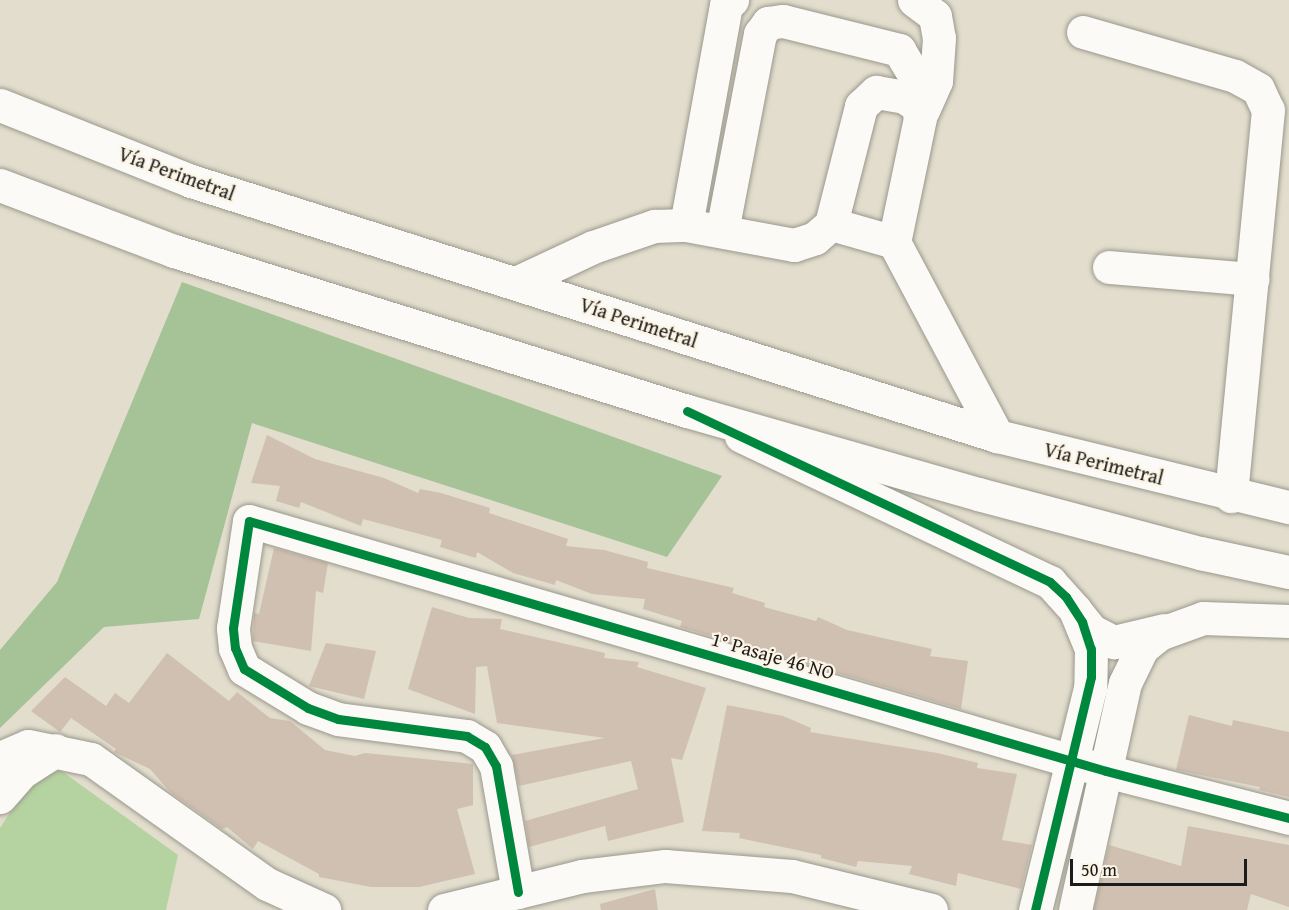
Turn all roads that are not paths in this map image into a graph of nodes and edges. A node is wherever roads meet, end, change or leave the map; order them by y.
1 (732, 0) edge
2 (927, 5) edge
3 (1083, 32) dead end
4 (0, 105) edge
5 (919, 112) junction
6 (0, 185) edge
7 (831, 224) junction
8 (686, 225) junction
9 (722, 231) junction
10 (894, 242) junction
11 (1109, 267) dead end
12 (1252, 279) junction
13 (516, 283) junction
14 (687, 411) junction
15 (997, 436) junction
16 (1231, 496) junction
17 (1289, 507) edge
18 (1289, 572) edge
19 (1075, 610) junction
20 (1289, 621) edge
21 (1176, 627) junction
22 (56, 750) junction
23 (0, 758) edge
24 (1071, 761) junction
25 (1106, 771) junction
26 (0, 797) edge
27 (1289, 818) edge
28 (518, 891) junction
29 (324, 910) edge
30 (444, 910) edge
31 (931, 910) edge
32 (1035, 910) edge
33 (1075, 910) edge

1 - 8 main road
2 - 5 main road
3 - 12 main road
4 - 13 main road, Vía Perimetral
5 - 7 main road
5 - 9 main road
5 - 10 main road
6 - 14 main road
7 - 9 main road
7 - 10 main road
8 - 9 main road
8 - 13 main road
10 - 15 main road
11 - 12 main road
12 - 16 main road
13 - 15 main road, Vía Perimetral
14 - 18 main road
14 - 19 main road
15 - 16 main road, Vía Perimetral
16 - 17 main road, Vía Perimetral
19 - 21 main road
19 - 24 main road
20 - 21 main road
21 - 25 main road
22 - 23 main road
22 - 26 main road
22 - 29 main road
24 - 25 main road, 1° Pasaje 46 NO
24 - 28 main road, 1° Pasaje 46 NO
24 - 32 main road
25 - 27 main road, 1° Pasaje 46 NO
25 - 33 main road
28 - 30 main road
28 - 31 main road

